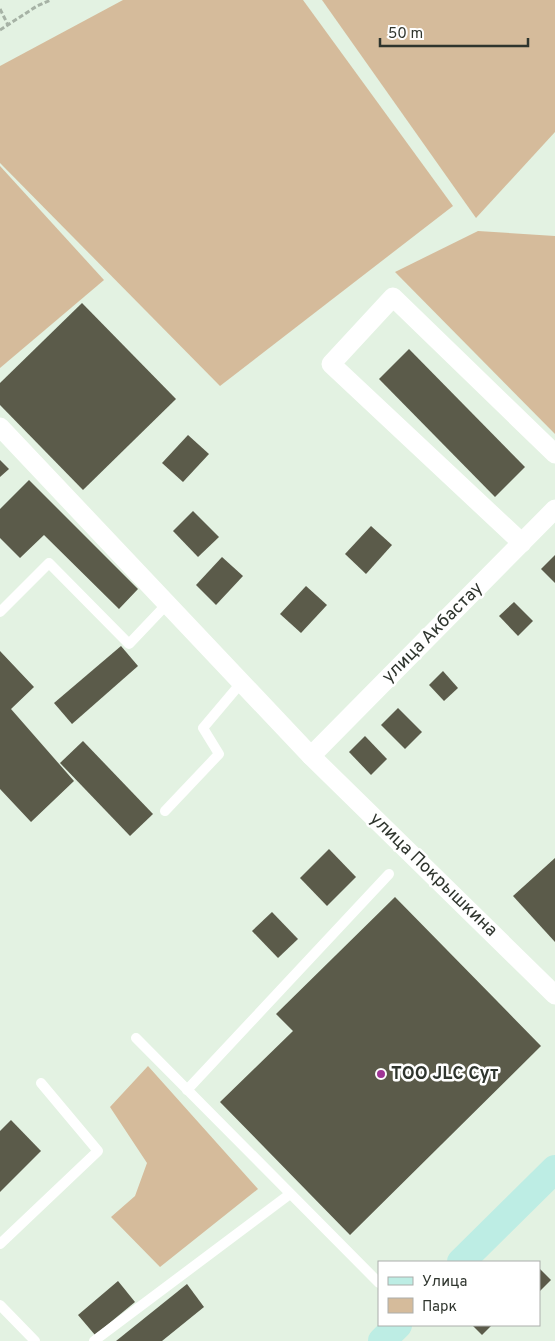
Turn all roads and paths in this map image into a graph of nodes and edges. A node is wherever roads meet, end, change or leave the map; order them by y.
1 (51, 0) edge
2 (0, 9) edge
3 (8, 25) junction
4 (0, 30) edge
5 (0, 428) edge
6 (555, 454) edge
7 (555, 510) edge
8 (522, 543) junction
9 (167, 604) junction
10 (0, 612) edge
11 (241, 683) junction
12 (310, 756) junction
13 (165, 812) dead end
14 (389, 874) dead end
15 (555, 995) edge
16 (136, 1038) dead end
17 (41, 1083) dead end
18 (187, 1090) junction
19 (555, 1169) edge
20 (290, 1194) junction
21 (0, 1244) edge
22 (462, 1261) edge
23 (378, 1282) edge
24 (0, 1305) edge
25 (397, 1326) edge
26 (35, 1341) edge
27 (94, 1341) edge
28 (382, 1341) edge

1 - 3 path
2 - 3 path
3 - 4 path
5 - 9 street, улица Покрышкина
6 - 8 street
7 - 8 street, улица Акбастау
8 - 12 street, улица Акбастау
9 - 10 lane
9 - 11 street, улица Покрышкина
11 - 12 street, улица Покрышкина
11 - 13 lane
12 - 15 street, улица Покрышкина
14 - 18 lane
16 - 18 lane
17 - 21 lane
18 - 20 lane
19 - 22 street
20 - 23 lane
20 - 27 lane
24 - 26 lane
25 - 28 street

